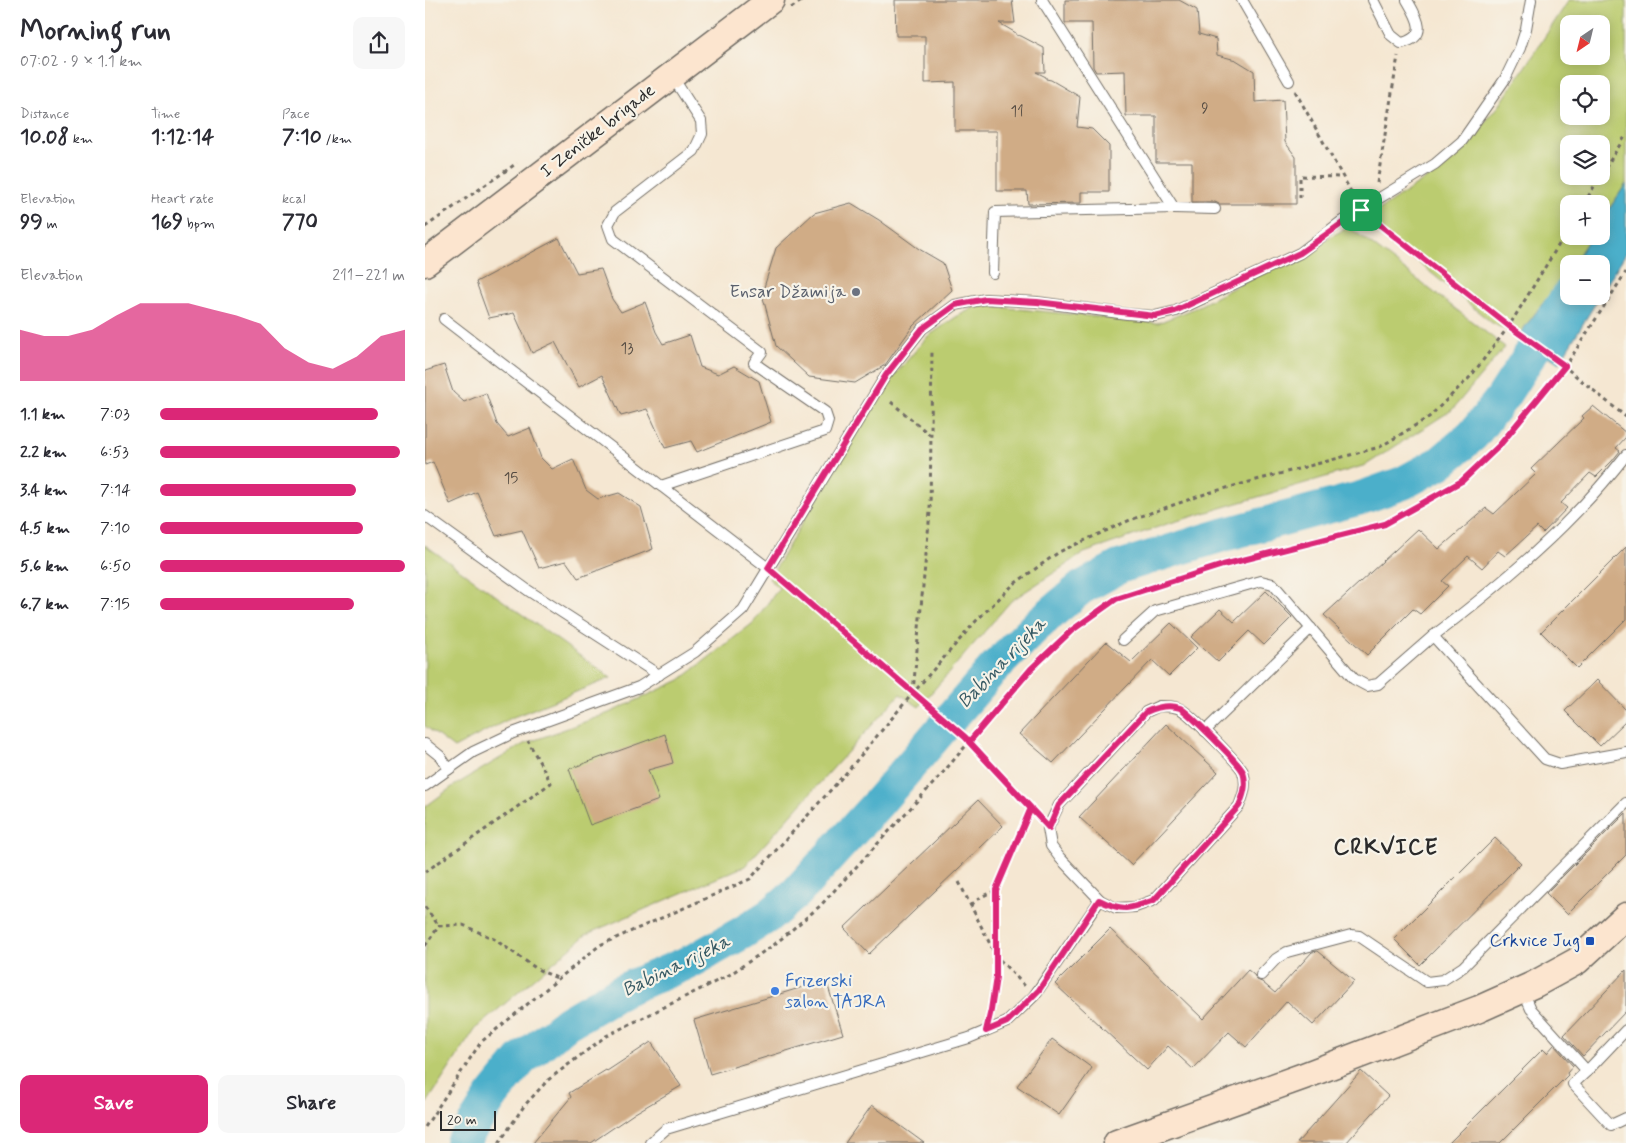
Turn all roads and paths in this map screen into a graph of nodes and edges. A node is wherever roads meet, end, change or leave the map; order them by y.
1 (771, 0) edge
2 (1042, 0) edge
3 (1242, 0) edge
4 (1373, 0) edge
5 (1407, 0) edge
6 (1531, 0) edge
7 (1401, 43) junction
8 (672, 74) junction
9 (1289, 81) joint
10 (1626, 135) edge
11 (1610, 161) edge
12 (1341, 177) junction
13 (1300, 198) dead end
14 (1374, 201) junction
15 (1174, 208) junction
16 (1215, 209) dead end
17 (1361, 210) junction
18 (1560, 243) edge
19 (425, 264) edge
20 (1626, 272) edge
21 (993, 273) dead end
22 (444, 319) dead end
23 (1509, 326) junction
24 (932, 350) dead end
25 (1565, 366) junction
26 (891, 402) dead end
27 (1626, 416) edge
28 (931, 436) junction
29 (1626, 455) edge
30 (661, 486) junction
31 (425, 516) edge
32 (768, 568) junction
33 (1311, 628) junction
34 (1433, 636) junction
35 (1123, 640) dead end
36 (659, 675) junction
37 (913, 693) junction
38 (522, 730) junction
39 (1205, 731) junction
40 (969, 742) junction
41 (425, 744) edge
42 (1626, 752) edge
43 (449, 769) junction
44 (425, 786) edge
45 (1626, 803) edge
46 (1031, 808) junction
47 (1049, 828) junction
48 (425, 872) edge
49 (959, 882) dead end
50 (996, 890) junction
51 (1099, 900) junction
52 (971, 905) junction
53 (425, 907) edge
54 (1626, 916) edge
55 (439, 926) junction
56 (425, 946) edge
57 (996, 956) junction
58 (1261, 975) dead end
59 (559, 979) junction
60 (1522, 990) junction
61 (1033, 996) junction
62 (1626, 1030) edge
63 (986, 1031) junction
64 (1587, 1071) junction
65 (1626, 1118) edge
66 (425, 1127) edge
67 (499, 1143) edge
68 (650, 1143) edge
69 (1117, 1143) edge

1 - 8 main road, I Zeničke brigade
2 - 15 lane
3 - 9 lane
4 - 7 lane
5 - 7 lane
6 - 14 lane
7 - 14 path
8 - 19 main road, I Zeničke brigade
8 - 30 lane
9 - 12 path
10 - 11 path
12 - 13 path
12 - 17 path
14 - 17 lane
15 - 16 lane
15 - 21 lane
17 - 23 path
17 - 32 lane
18 - 23 path
20 - 25 path
22 - 30 lane
23 - 25 path
23 - 37 path
24 - 28 path
25 - 27 path
25 - 40 path
26 - 28 path
28 - 37 path
29 - 34 lane
30 - 32 lane
31 - 36 lane
32 - 36 lane
32 - 37 path
33 - 34 lane
33 - 35 lane
33 - 39 lane
34 - 42 lane
36 - 38 lane
37 - 40 path
37 - 59 path
38 - 43 lane
38 - 48 path
39 - 47 lane
39 - 51 lane
40 - 46 path
40 - 67 path
41 - 43 lane
43 - 44 lane
45 - 58 lane
46 - 47 path
46 - 50 path
47 - 51 lane
49 - 52 path
50 - 52 path
50 - 57 path
51 - 61 lane
52 - 57 path
53 - 55 path
54 - 60 main road
55 - 56 path
55 - 59 path
57 - 61 path
57 - 63 path
59 - 66 path
60 - 64 lane
60 - 69 main road
61 - 63 lane
62 - 64 lane
63 - 68 lane
64 - 65 lane

